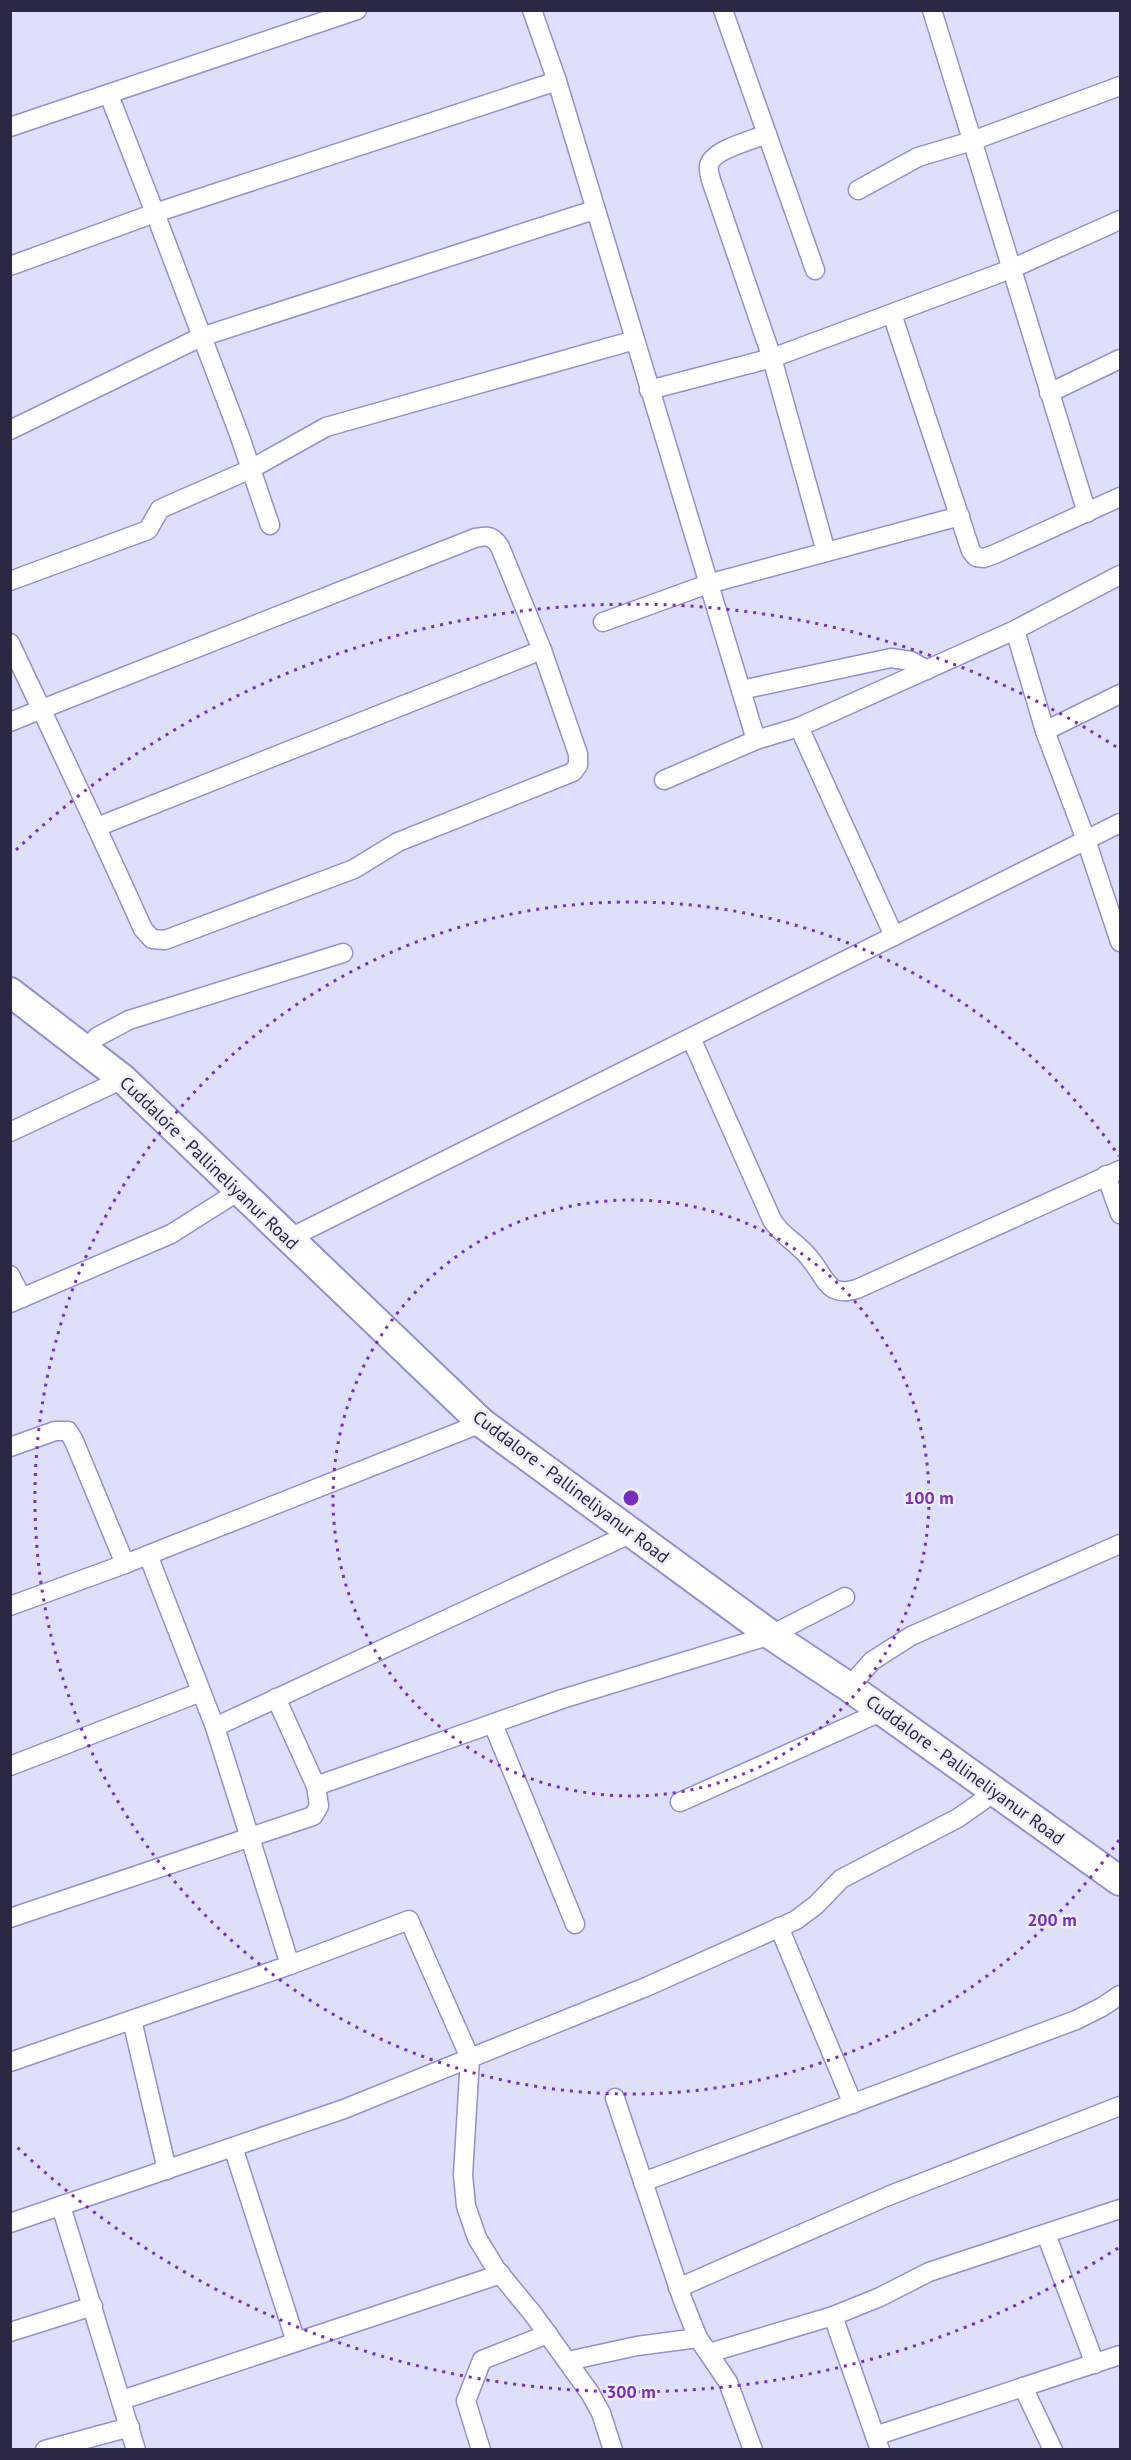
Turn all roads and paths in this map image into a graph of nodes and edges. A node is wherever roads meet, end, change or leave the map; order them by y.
1 (357, 10) edge
2 (532, 10) edge
3 (723, 10) edge
4 (932, 10) edge
5 (557, 81) junction
6 (1120, 86) edge
7 (109, 95) junction
8 (10, 127) edge
9 (767, 134) junction
10 (972, 141) junction
11 (858, 190) dead end
12 (594, 210) junction
13 (154, 213) junction
14 (1120, 220) edge
15 (10, 266) edge
16 (1011, 269) junction
17 (815, 270) dead end
18 (892, 314) junction
19 (201, 337) junction
20 (634, 340) junction
21 (772, 358) junction
22 (1120, 359) edge
23 (649, 390) junction
24 (1049, 393) junction
25 (10, 429) edge
26 (251, 469) junction
27 (1120, 498) edge
28 (1087, 513) junction
29 (960, 516) junction
30 (270, 525) dead end
31 (825, 552) junction
32 (1120, 575) edge
33 (10, 581) edge
34 (708, 584) junction
35 (603, 622) dead end
36 (1015, 630) junction
37 (10, 643) edge
38 (542, 650) junction
39 (927, 670) junction
40 (741, 690) junction
41 (1120, 694) edge
42 (42, 709) junction
43 (10, 722) edge
44 (799, 727) junction
45 (1045, 730) junction
46 (756, 740) junction
47 (664, 780) dead end
48 (1120, 823) edge
49 (97, 827) junction
50 (1086, 840) junction
51 (894, 936) junction
52 (1120, 942) edge
53 (343, 953) dead end
54 (10, 992) edge
55 (691, 1038) junction
56 (86, 1050) junction
57 (123, 1079) junction
58 (10, 1132) edge
59 (1113, 1172) edge
60 (239, 1191) junction
61 (1120, 1214) edge
62 (288, 1239) junction
63 (10, 1275) edge
64 (16, 1301) edge
65 (482, 1423) junction
66 (10, 1447) edge
67 (632, 1533) junction
68 (1120, 1544) edge
69 (148, 1555) junction
70 (125, 1564) junction
71 (845, 1597) dead end
72 (10, 1606) edge
73 (771, 1635) junction
74 (849, 1687) junction
75 (201, 1692) junction
76 (276, 1698) junction
77 (883, 1711) junction
78 (493, 1724) junction
79 (215, 1727) junction
80 (10, 1766) edge
81 (316, 1786) junction
82 (995, 1792) junction
83 (680, 1802) dead end
84 (251, 1836) junction
85 (1120, 1881) edge
86 (10, 1918) edge
87 (575, 1924) dead end
88 (779, 1927) junction
89 (290, 1965) junction
90 (1120, 1995) edge
91 (132, 2020) junction
92 (470, 2058) junction
93 (10, 2062) edge
94 (615, 2098) dead end
95 (853, 2103) junction
96 (1120, 2106) edge
97 (233, 2147) junction
98 (167, 2170) junction
99 (643, 2182) junction
100 (61, 2206) junction
101 (1120, 2209) edge
102 (10, 2223) edge
103 (1046, 2234) junction
104 (501, 2274) junction
105 (678, 2288) junction
106 (93, 2306) junction
107 (833, 2316) junction
108 (10, 2332) edge
109 (548, 2334) junction
110 (698, 2338) junction
111 (296, 2342) junction
112 (709, 2353) junction
113 (1120, 2355) edge
114 (568, 2361) junction
115 (1095, 2364) junction
116 (1023, 2387) junction
117 (122, 2400) junction
118 (130, 2427) junction
119 (878, 2443) edge
120 (45, 2450) edge
121 (136, 2450) edge
122 (481, 2450) edge
123 (613, 2450) edge
124 (753, 2450) edge
125 (1053, 2450) edge

1 - 7 street
2 - 5 street
3 - 9 street
4 - 10 street
5 - 12 street
5 - 13 street
6 - 10 street
7 - 8 street
7 - 13 street
9 - 17 street
9 - 21 street
10 - 11 street
10 - 16 street
12 - 19 street
12 - 20 street
13 - 15 street
13 - 19 street
14 - 16 street
16 - 18 street
16 - 24 street
18 - 21 street
18 - 29 street
19 - 25 street
19 - 26 street
20 - 23 street
20 - 26 street
21 - 23 street
21 - 31 street
22 - 24 street
23 - 34 street
24 - 28 street
26 - 30 street
26 - 33 street
27 - 28 street
28 - 29 street
29 - 31 street
31 - 34 street
32 - 36 street
34 - 35 street
34 - 40 street
36 - 39 street
36 - 45 street
37 - 42 street
38 - 42 street
38 - 49 street
38 - 49 street
39 - 40 street
39 - 44 street
40 - 46 street
41 - 45 street
42 - 43 street
42 - 49 street
44 - 46 street
44 - 51 street
45 - 50 street
46 - 47 street
48 - 50 street
50 - 51 street
50 - 52 street
51 - 55 street
53 - 56 street
54 - 56 main road, Cuddalore - Pallineliyanur Road
55 - 59 street
55 - 62 street
56 - 57 main road, Cuddalore - Pallineliyanur Road
57 - 58 street
57 - 60 main road, Cuddalore - Pallineliyanur Road
59 - 61 street
60 - 62 main road, Cuddalore - Pallineliyanur Road
60 - 64 street
62 - 65 main road, Cuddalore - Pallineliyanur Road
63 - 64 street
65 - 67 main road, Cuddalore - Pallineliyanur Road
65 - 69 street
66 - 70 street
67 - 73 main road, Cuddalore - Pallineliyanur Road
67 - 76 street
68 - 74 street
69 - 70 street
69 - 75 street
70 - 72 street
71 - 73 street
73 - 74 main road, Cuddalore - Pallineliyanur Road
73 - 78 street
74 - 77 main road, Cuddalore - Pallineliyanur Road
75 - 79 street
75 - 80 street
76 - 79 street
76 - 81 street
77 - 82 main road, Cuddalore - Pallineliyanur Road
77 - 83 street
78 - 81 street
78 - 87 street
79 - 84 street
81 - 84 street
82 - 85 main road, Cuddalore - Pallineliyanur Road
82 - 88 street
84 - 86 street
84 - 89 street
88 - 92 street
88 - 95 street
89 - 91 street
89 - 92 street
90 - 95 street
91 - 93 street
91 - 98 street
92 - 97 street
92 - 104 street
94 - 99 street
95 - 99 street
96 - 105 street
97 - 98 street
97 - 111 street
98 - 100 street
99 - 105 street
100 - 102 street
100 - 106 street
101 - 103 street
103 - 107 street
103 - 115 street
104 - 109 street
104 - 111 street
105 - 110 street
106 - 108 street
106 - 117 street
107 - 112 street
107 - 119 street
109 - 114 street
109 - 122 street
110 - 112 street
110 - 114 street
111 - 117 street
112 - 124 street
113 - 115 street
114 - 123 street
115 - 116 street
116 - 119 street
116 - 125 street
117 - 118 street
118 - 120 street
118 - 121 street

